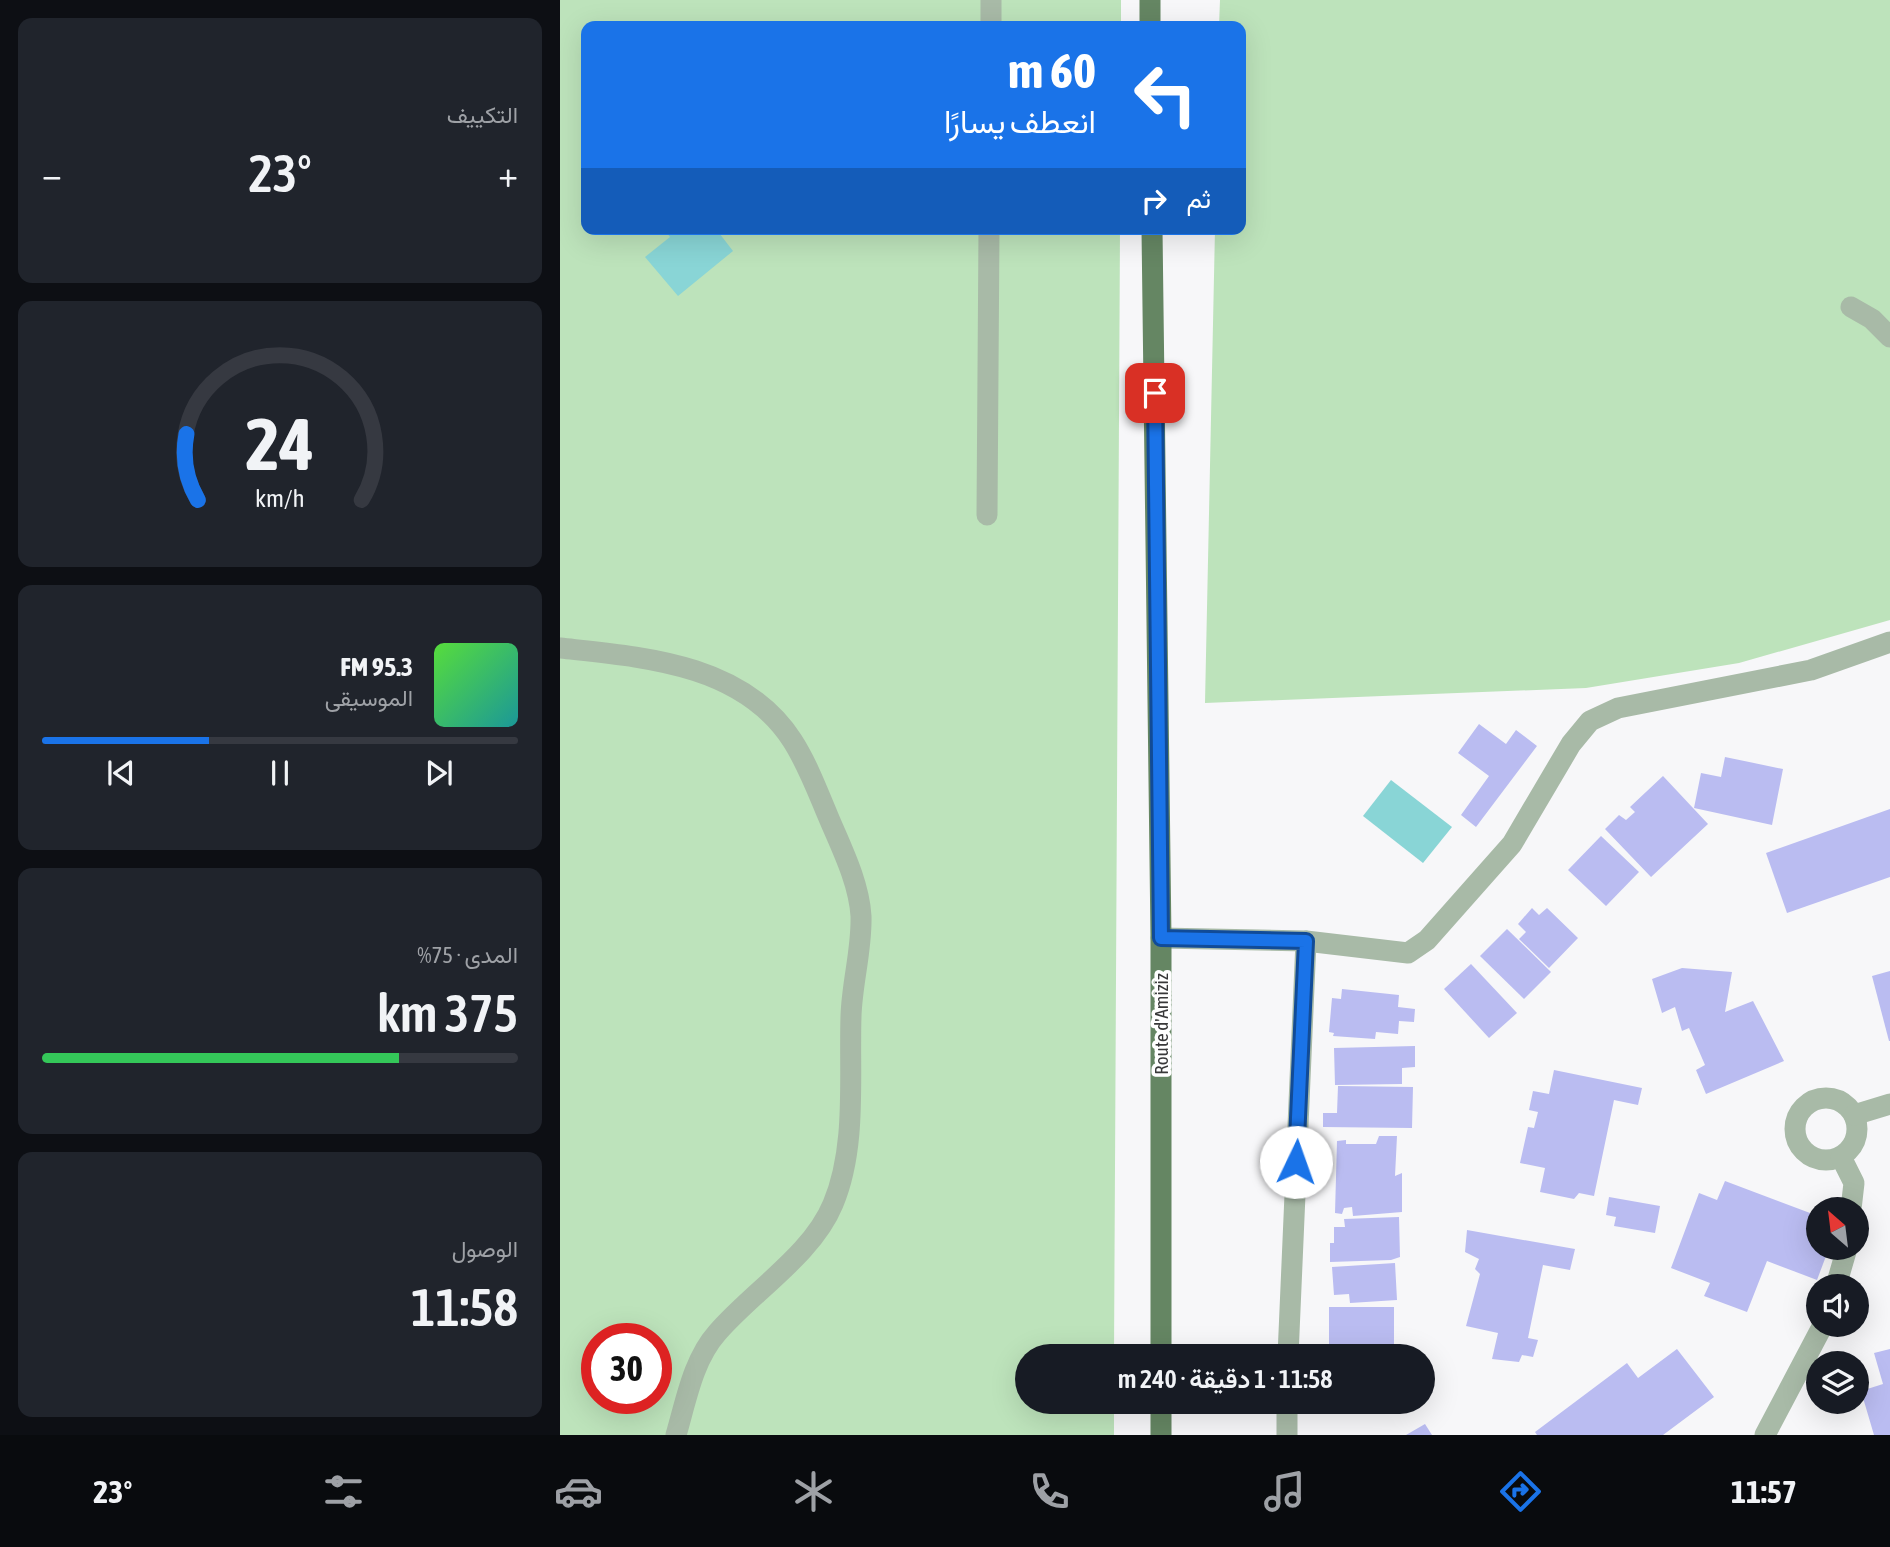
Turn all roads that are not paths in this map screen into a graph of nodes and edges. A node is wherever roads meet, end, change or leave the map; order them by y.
1 (991, 0) edge
2 (1150, 0) edge
3 (990, 21) edge
4 (1150, 21) edge
5 (989, 235) edge
6 (1153, 235) edge
7 (1851, 307) dead end
8 (1890, 337) edge
9 (987, 515) dead end
10 (1890, 642) edge
11 (560, 648) edge
12 (1161, 938) junction
13 (1306, 941) junction
14 (1890, 1104) edge
15 (1854, 1115) junction
16 (1841, 1157) junction
17 (1852, 1197) edge
18 (1816, 1337) edge
19 (1161, 1344) edge
20 (1289, 1344) edge
21 (1161, 1414) edge
22 (1287, 1414) edge
23 (676, 1435) edge
24 (1161, 1435) edge
25 (1287, 1435) edge
26 (1765, 1435) edge

1 - 3 street
2 - 4 main road
5 - 9 street
6 - 12 main road, Route d'Amiziz
7 - 8 street
10 - 13 street
11 - 23 street
12 - 13 street
12 - 19 main road, Route d'Amiziz
13 - 20 street
14 - 15 street
15 - 16 street
15 - 16 street
16 - 17 street
18 - 26 street
21 - 24 main road
22 - 25 street

